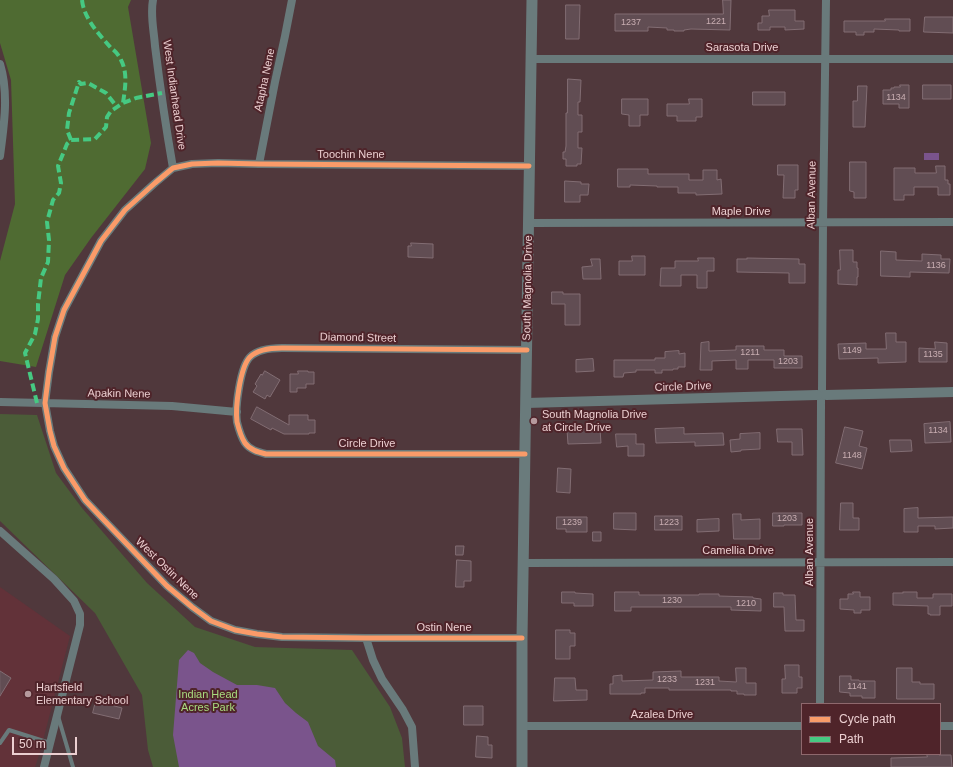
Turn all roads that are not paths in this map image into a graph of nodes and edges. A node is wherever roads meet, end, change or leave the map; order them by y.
1 (153, 0) edge
2 (292, 0) edge
3 (532, 0) edge
4 (826, 0) edge
5 (531, 59) junction
6 (825, 59) junction
7 (953, 59) edge
8 (0, 64) edge
9 (0, 156) edge
10 (259, 164) junction
11 (529, 166) junction
12 (174, 168) junction
13 (953, 222) edge
14 (529, 223) junction
15 (823, 223) junction
16 (526, 350) junction
17 (953, 392) edge
18 (822, 395) junction
19 (0, 402) edge
20 (46, 403) junction
21 (526, 403) junction
22 (237, 412) junction
23 (525, 454) junction
24 (0, 531) edge
25 (524, 562) junction
26 (820, 562) junction
27 (953, 562) edge
28 (366, 638) junction
29 (522, 638) junction
30 (820, 703) edge
31 (58, 713) junction
32 (521, 726) junction
33 (801, 726) edge
34 (941, 726) edge
35 (953, 726) edge
36 (50, 743) junction
37 (0, 744) edge
38 (44, 767) edge
39 (73, 767) edge
40 (415, 767) edge
41 (522, 767) edge

1 - 12 street, West Indianhead Drive
2 - 10 street, Atapha Nene
3 - 5 main road, South Magnolia Drive
4 - 6 street, Alban Avenue
5 - 6 street, Sarasota Drive
5 - 11 main road, South Magnolia Drive
6 - 7 street, Sarasota Drive
6 - 15 street, Alban Avenue
8 - 9 street
10 - 11 street, Toochin Nene
10 - 12 street, Toochin Nene
11 - 14 main road, South Magnolia Drive
12 - 20 street
13 - 15 street, Maple Drive
14 - 15 street, Maple Drive
14 - 16 main road, South Magnolia Drive
15 - 18 street, Alban Avenue
16 - 21 main road, South Magnolia Drive
16 - 22 street, Diamond Street
17 - 18 street, Circle Drive
18 - 21 street, Circle Drive
18 - 26 street, Alban Avenue
19 - 20 street, Apakin Nene
20 - 22 street, Apakin Nene
20 - 28 street, West Ostin Nene
21 - 23 main road, South Magnolia Drive
22 - 23 street, Circle Drive
23 - 25 main road, South Magnolia Drive
24 - 31 street
25 - 26 street, Camellia Drive
25 - 29 main road, South Magnolia Drive
26 - 27 street, Camellia Drive
26 - 30 street, Alban Avenue
28 - 29 street, Ostin Nene
28 - 40 street
29 - 32 main road, South Magnolia Drive
31 - 36 street
31 - 39 lane
32 - 33 street, Azalea Drive
32 - 41 main road, South Magnolia Drive
34 - 35 street
36 - 37 lane
36 - 38 street

